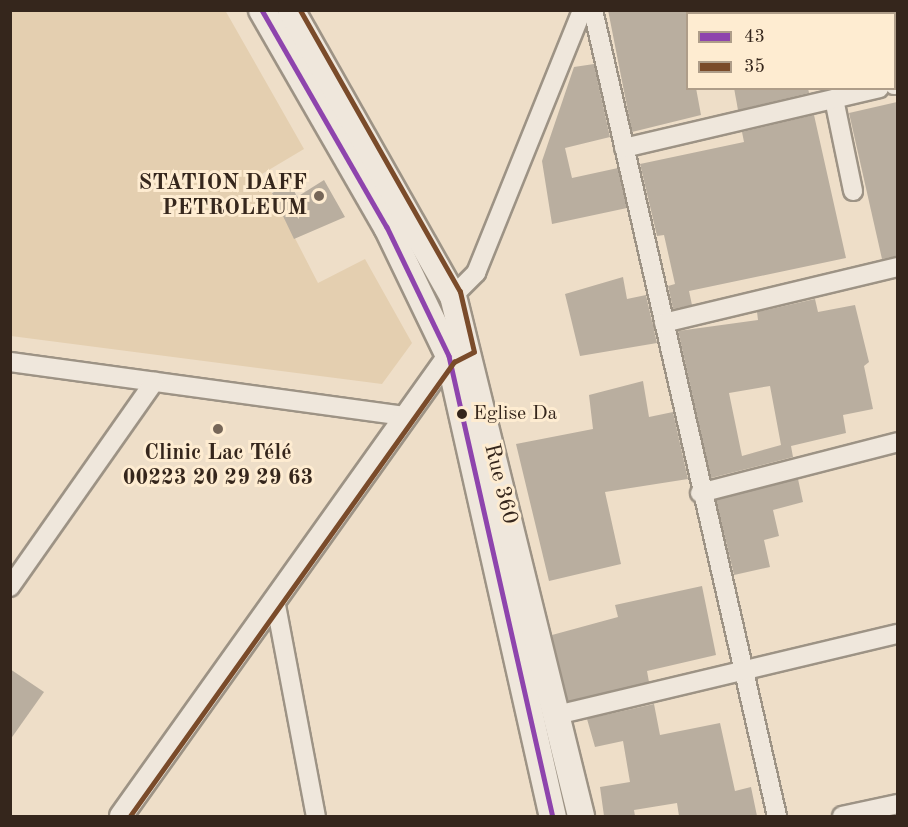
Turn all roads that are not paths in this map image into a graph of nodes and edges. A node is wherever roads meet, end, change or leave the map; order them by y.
1 (262, 10) edge
2 (291, 10) edge
3 (582, 10) edge
4 (593, 10) edge
5 (871, 90) edge
6 (834, 99) junction
7 (624, 148) junction
8 (853, 191) dead end
9 (897, 267) edge
10 (453, 296) junction
11 (664, 323) junction
12 (458, 353) junction
13 (10, 362) edge
14 (154, 382) junction
15 (406, 416) junction
16 (897, 442) edge
17 (700, 493) junction
18 (10, 587) edge
19 (275, 600) junction
20 (897, 634) edge
21 (744, 669) junction
22 (556, 716) junction
23 (897, 804) edge
24 (121, 816) edge
25 (316, 816) edge
26 (553, 816) edge
27 (581, 816) edge
28 (777, 816) edge
29 (842, 816) edge

1 - 12 main road, Rue 360
2 - 10 main road, Rue 360
3 - 10 street
4 - 7 street
5 - 6 street
6 - 7 street
6 - 8 street
7 - 11 street
9 - 11 street
10 - 12 main road, Rue 360
11 - 17 street
12 - 15 street
12 - 22 main road, Rue 360
12 - 26 main road, Rue 360
13 - 14 street
14 - 15 street
14 - 18 street
15 - 19 street
16 - 17 street
17 - 21 street
19 - 24 street
19 - 25 street
20 - 21 street
21 - 22 street
21 - 28 street
22 - 27 main road, Rue 360
23 - 29 street

